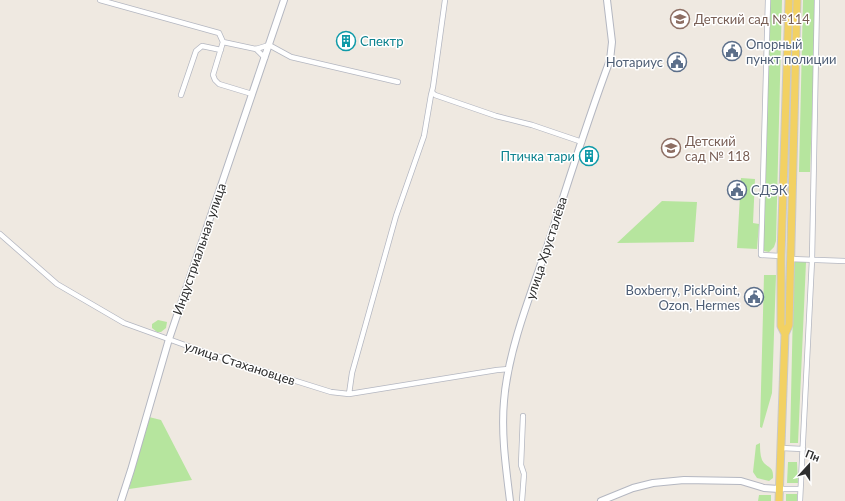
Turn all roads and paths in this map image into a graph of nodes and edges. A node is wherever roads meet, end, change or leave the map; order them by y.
1 (101, 0) edge
2 (284, 0) edge
3 (445, 0) edge
4 (607, 0) edge
5 (768, 0) edge
6 (789, 0) edge
7 (797, 0) edge
8 (817, 0) edge
9 (223, 42) junction
10 (269, 45) junction
11 (256, 49) junction
12 (221, 50) junction
13 (265, 58) junction
14 (398, 82) dead end
15 (432, 92) junction
16 (252, 94) junction
17 (181, 95) dead end
18 (582, 142) junction
19 (0, 234) edge
20 (781, 256) junction
21 (790, 259) junction
22 (812, 260) junction
23 (845, 261) edge
24 (785, 334) junction
25 (169, 339) junction
26 (509, 369) junction
27 (349, 394) junction
28 (523, 416) dead end
29 (781, 448) junction
30 (803, 449) junction
31 (779, 489) junction
32 (800, 489) junction
33 (121, 501) edge
34 (510, 501) edge
35 (522, 501) edge
36 (601, 501) edge
37 (779, 501) edge
38 (800, 501) edge

1 - 9 street
2 - 10 main road, Индустриальная улица
3 - 15 street
4 - 18 main road, улица Хрусталёва
5 - 20 street
6 - 20 main road
7 - 21 main road
8 - 22 street
9 - 11 street
9 - 12 street
10 - 11 street
10 - 13 main road, Индустриальная улица
10 - 14 street
11 - 13 street
12 - 16 street
12 - 17 street
13 - 16 main road, Индустриальная улица
15 - 18 street
15 - 27 street
16 - 25 main road, Индустриальная улица
18 - 26 main road, улица Хрусталёва
19 - 25 street, улица Стахановцев
20 - 24 main road
21 - 22 street
21 - 24 main road
22 - 23 street
22 - 30 street
24 - 29 main road
25 - 27 street, улица Стахановцев
25 - 33 main road, Индустриальная улица
26 - 27 street, улица Стахановцев
26 - 34 main road, улица Хрусталёва
28 - 35 street
29 - 30 street
29 - 31 main road
30 - 32 street
31 - 32 street
31 - 36 main road
31 - 37 main road
32 - 38 street

